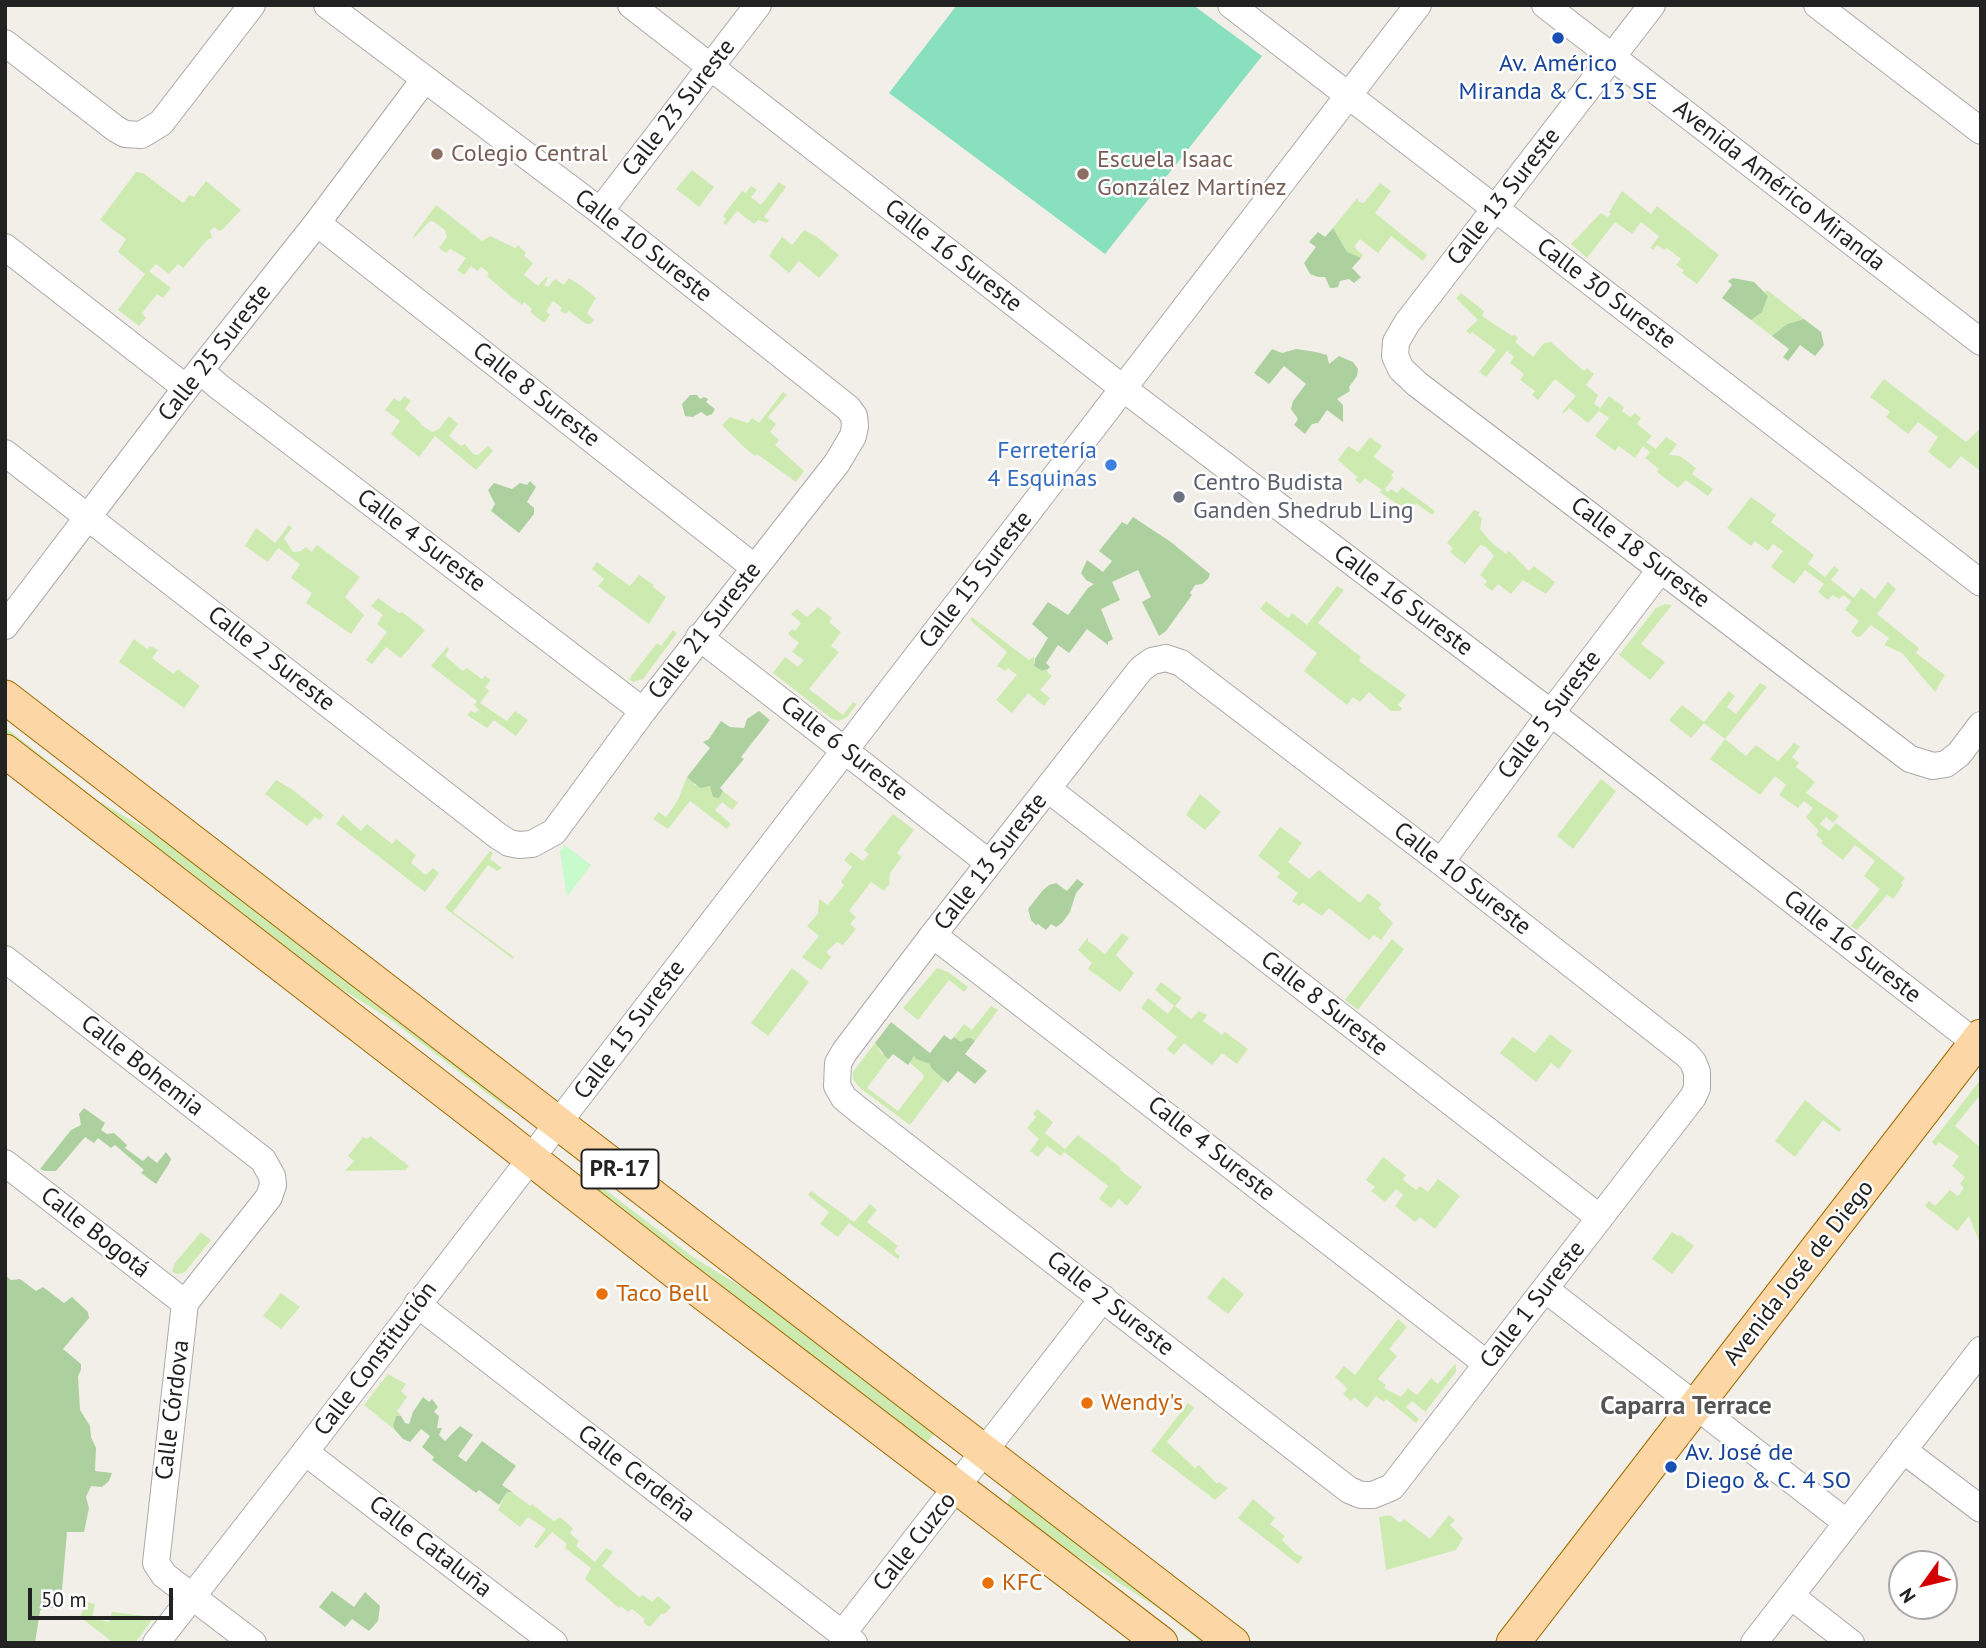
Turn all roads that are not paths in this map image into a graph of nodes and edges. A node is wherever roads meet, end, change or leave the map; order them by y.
1 (251, 5) edge
2 (327, 5) edge
3 (631, 5) edge
4 (758, 5) edge
5 (1231, 5) edge
6 (1418, 5) edge
7 (1545, 5) edge
8 (1652, 5) edge
9 (1817, 5) edge
10 (5, 43) edge
11 (1612, 57) junction
12 (711, 67) junction
13 (424, 80) junction
14 (1349, 97) junction
15 (1981, 131) edge
16 (1494, 209) junction
17 (600, 211) junction
18 (317, 223) junction
19 (5, 247) edge
20 (1407, 323) joint
21 (1981, 342) edge
22 (194, 379) junction
23 (1124, 389) junction
24 (854, 416) joint
25 (5, 453) edge
26 (89, 518) junction
27 (755, 568) junction
28 (1661, 569) junction
29 (1981, 583) edge
30 (5, 626) edge
31 (699, 637) junction
32 (1198, 677) joint
33 (5, 696) edge
34 (643, 711) junction
35 (1550, 713) junction
36 (1981, 725) edge
37 (845, 750) junction
38 (5, 751) edge
39 (1048, 789) junction
40 (543, 839) joint
41 (1441, 862) junction
42 (989, 863) junction
43 (933, 935) junction
44 (5, 959) edge
45 (1979, 1042) edge
46 (1693, 1097) joint
47 (860, 1111) joint
48 (559, 1122) junction
49 (531, 1158) junction
50 (5, 1163) edge
51 (1600, 1217) junction
52 (1545, 1289) junction
53 (1103, 1298) junction
54 (185, 1303) junction
55 (417, 1304) junction
56 (1981, 1350) edge
57 (1487, 1364) junction
58 (1696, 1406) junction
59 (1903, 1450) junction
60 (986, 1451) junction
61 (305, 1452) junction
62 (957, 1488) junction
63 (1361, 1495) joint
64 (1981, 1509) edge
65 (1847, 1523) junction
66 (1791, 1596) junction
67 (193, 1597) junction
68 (849, 1638) edge
69 (156, 1643) edge
70 (253, 1643) edge
71 (554, 1643) edge
72 (1161, 1643) edge
73 (1233, 1643) edge
74 (1513, 1643) edge
75 (1754, 1643) edge
76 (1851, 1643) edge

1 - 10 street
2 - 13 street, Calle 10 Sureste
3 - 12 street, Calle 16 Sureste
4 - 12 street, Calle 23 Sureste
5 - 14 street, Calle 30 Sureste
6 - 14 street, Calle 15 Sureste
7 - 11 street, Avenida Américo Miranda
8 - 11 street, Calle 13 Sureste
9 - 15 street
11 - 16 street, Calle 13 Sureste
11 - 21 street, Avenida Américo Miranda
12 - 17 street, Calle 23 Sureste
12 - 23 street, Calle 16 Sureste
13 - 17 street, Calle 10 Sureste
13 - 18 street, Calle 25 Sureste
14 - 16 street, Calle 30 Sureste
14 - 23 street, Calle 15 Sureste
16 - 20 street, Calle 13 Sureste
16 - 29 street, Calle 30 Sureste
17 - 24 street, Calle 10 Sureste
18 - 22 street, Calle 25 Sureste
18 - 27 street, Calle 8 Sureste
19 - 22 street, Calle 4 Sureste
20 - 28 street, Calle 18 Sureste
22 - 26 street, Calle 25 Sureste
22 - 34 street, Calle 4 Sureste
23 - 35 street, Calle 16 Sureste
23 - 37 street, Calle 15 Sureste
24 - 27 street, Calle 21 Sureste
25 - 26 street, Calle 2 Sureste
26 - 30 street, Calle 25 Sureste
26 - 40 street, Calle 2 Sureste
27 - 31 street, Calle 21 Sureste
28 - 35 street, Calle 5 Sureste
28 - 36 street, Calle 18 Sureste
31 - 34 street, Calle 21 Sureste
31 - 37 street, Calle 6 Sureste
32 - 39 street, Calle 13 Sureste
32 - 41 street, Calle 10 Sureste
33 - 48 main road, PR-17
34 - 40 street, Calle 21 Sureste
35 - 41 street, Calle 5 Sureste
35 - 45 street, Calle 16 Sureste
37 - 42 street, Calle 6 Sureste
37 - 48 street, Calle 15 Sureste
38 - 49 main road, PR-17
39 - 42 street, Calle 13 Sureste
39 - 51 street, Calle 8 Sureste
41 - 46 street, Calle 10 Sureste
42 - 43 street, Calle 13 Sureste
43 - 47 street, Calle 13 Sureste
43 - 57 street, Calle 4 Sureste
44 - 54 street, Calle Bohemia
45 - 58 main road, Avenida José de Diego
46 - 51 street, Calle 1 Sureste
47 - 53 street, Calle 2 Sureste
48 - 49 street, Calle Constitución
48 - 60 main road, PR-17
49 - 55 street, Calle Constitución
49 - 62 main road, PR-17
50 - 54 street, Calle Bogotá
51 - 52 street, Calle 1 Sureste
52 - 57 street, Calle 1 Sureste
52 - 58 street
53 - 60 street
53 - 63 street, Calle 2 Sureste
54 - 67 street, Calle Córdova
55 - 61 street, Calle Constitución
55 - 68 street, Calle Cerdeña
56 - 59 street
57 - 63 street, Calle 1 Sureste
58 - 65 street
58 - 74 main road, Avenida José de Diego
59 - 64 street
59 - 65 street
60 - 62 street, Calle Cuzco
60 - 73 main road, PR-17
61 - 67 street, Calle Constitución
61 - 71 street, Calle Cataluña
62 - 68 street, Calle Cuzco
62 - 72 main road, PR-17
65 - 66 street
66 - 75 street
66 - 76 street
67 - 69 street
67 - 70 street

